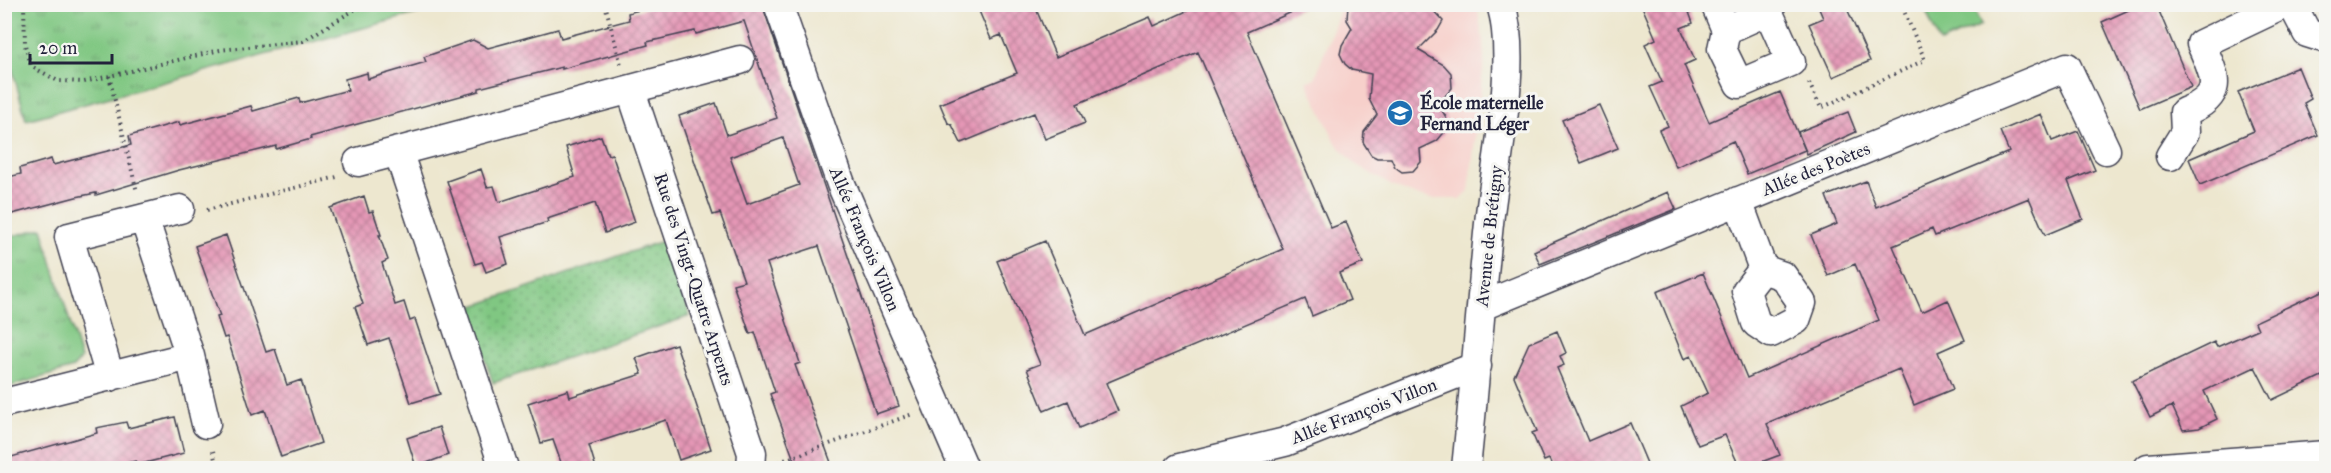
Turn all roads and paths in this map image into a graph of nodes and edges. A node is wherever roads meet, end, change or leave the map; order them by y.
1 (24, 4) edge
2 (352, 4) edge
3 (374, 4) edge
4 (605, 4) edge
5 (778, 4) edge
6 (1501, 4) edge
7 (1901, 4) edge
8 (2285, 4) edge
9 (2292, 4) edge
10 (354, 10) junction
11 (1720, 17) edge
12 (2326, 39) edge
13 (740, 60) dead end
14 (1791, 62) junction
15 (109, 76) junction
16 (631, 91) junction
17 (2106, 150) dead end
18 (398, 151) junction
19 (2170, 156) dead end
20 (358, 162) joint
21 (1738, 201) junction
22 (180, 209) joint
23 (144, 218) junction
24 (1763, 269) dead end
25 (1482, 306) junction
26 (190, 356) junction
27 (1477, 366) junction
28 (110, 377) junction
29 (4, 403) edge
30 (937, 406) junction
31 (207, 424) dead end
32 (2326, 455) edge
33 (504, 468) edge
34 (751, 468) edge
35 (964, 468) edge
36 (1179, 468) edge
37 (1466, 468) edge
38 (2148, 468) edge

1 - 15 path
2 - 10 path
3 - 10 path
4 - 16 path
5 - 30 street, Allée François Villon
6 - 25 street, Avenue de Brétigny
7 - 14 path
8 - 19 street
9 - 12 street
10 - 15 path
11 - 14 street
11 - 14 street
13 - 16 street
15 - 23 path
16 - 18 street
16 - 34 street, Rue des Vingt-Quatre Arpents
17 - 21 street, Allée des Poètes
18 - 20 street
18 - 33 street
20 - 22 path
21 - 24 street
21 - 25 street, Allée des Poètes
22 - 23 street
23 - 26 street
23 - 28 street
25 - 27 street, Avenue de Brétigny
26 - 28 street
26 - 31 street
27 - 36 street, Allée François Villon
27 - 37 street, Avenue de Brétigny
28 - 29 street
30 - 34 path
30 - 35 street, Allée François Villon
32 - 38 street

